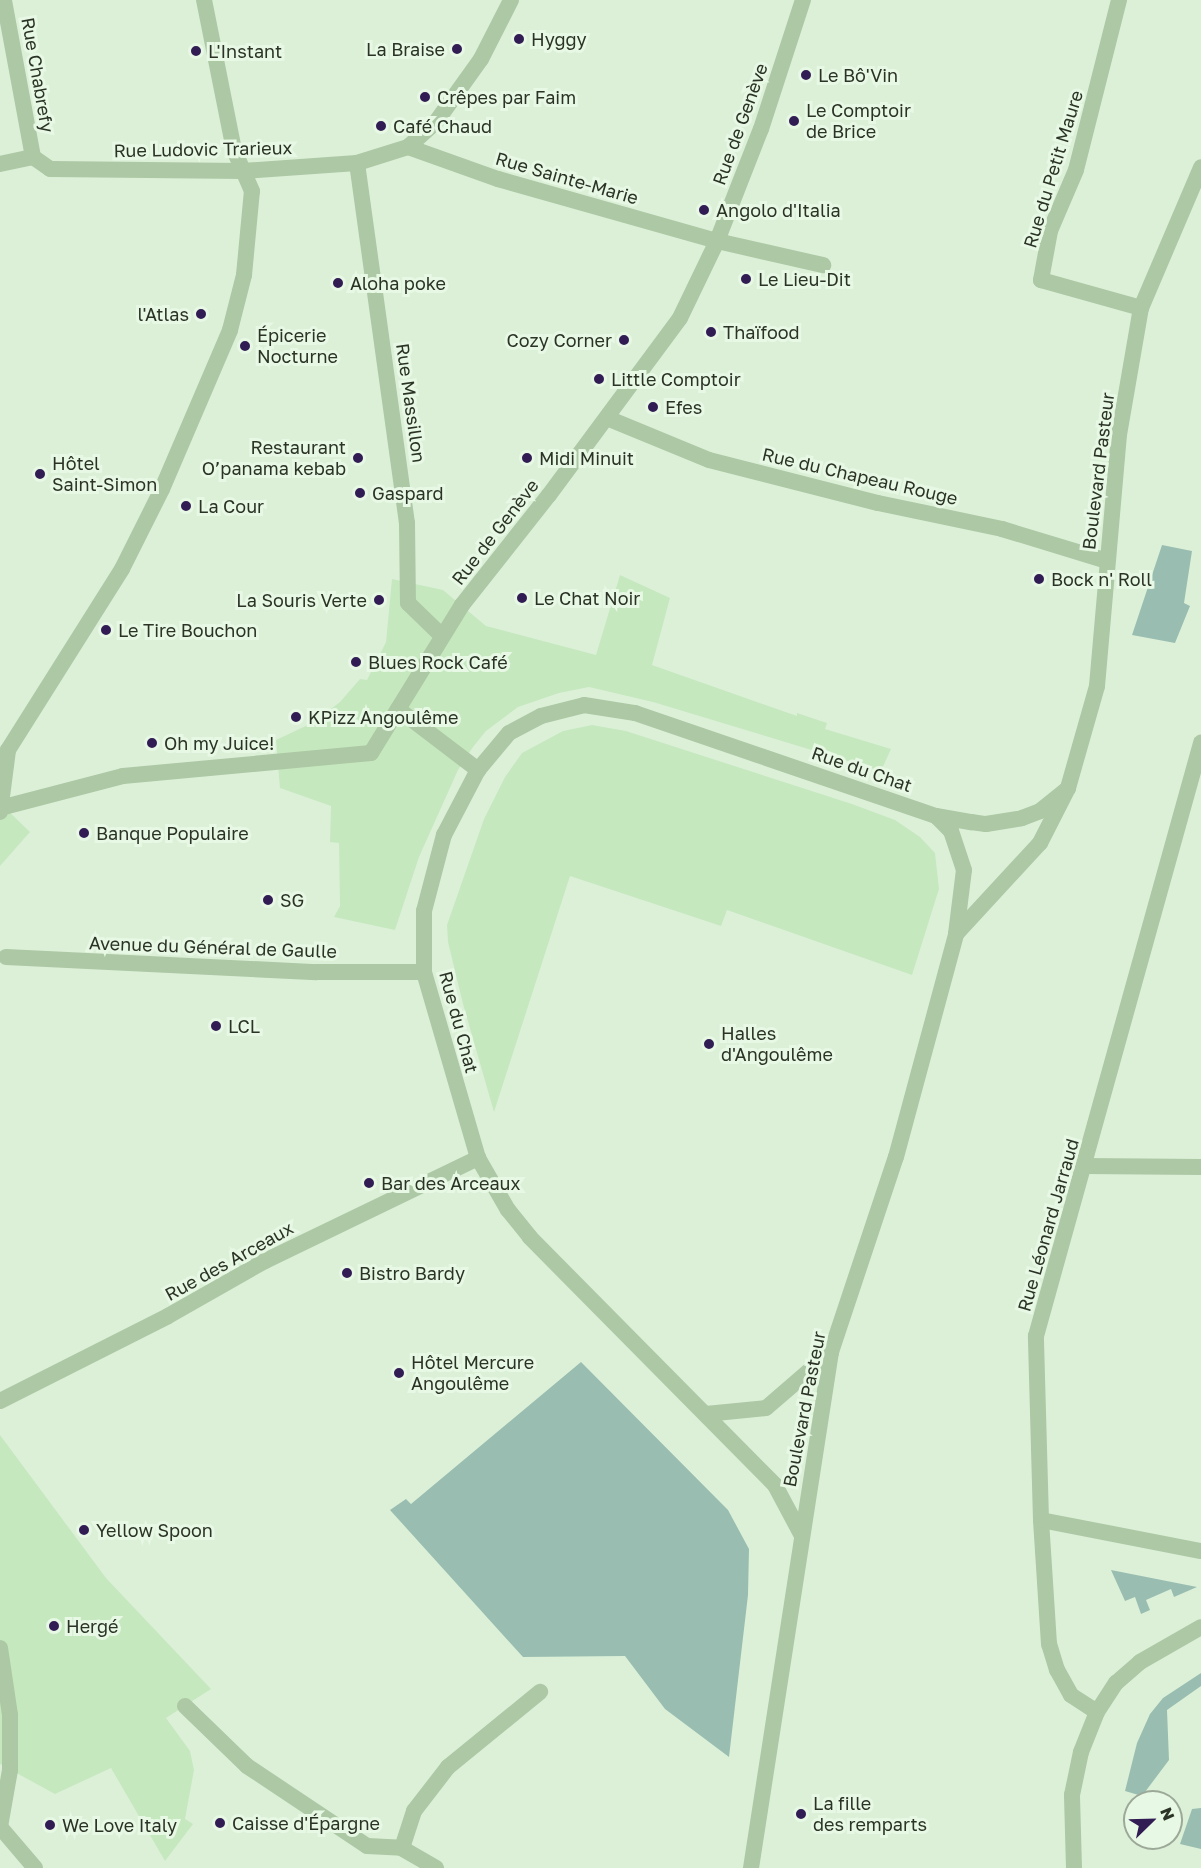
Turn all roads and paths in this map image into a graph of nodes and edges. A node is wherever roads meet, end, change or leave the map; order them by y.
1 (4, 0) edge
2 (204, 0) edge
3 (511, 0) edge
4 (803, 0) edge
5 (1119, 0) edge
6 (408, 147) junction
7 (33, 157) junction
8 (357, 163) junction
9 (0, 164) edge
10 (1201, 167) edge
11 (243, 171) junction
12 (717, 241) junction
13 (823, 265) dead end
14 (1140, 308) junction
15 (607, 418) junction
16 (1107, 561) junction
17 (442, 636) junction
18 (398, 710) junction
19 (1201, 743) edge
20 (478, 770) junction
21 (1068, 788) junction
22 (2, 809) edge
23 (936, 816) junction
24 (957, 934) junction
25 (3, 957) edge
26 (424, 972) junction
27 (478, 1158) junction
28 (1084, 1166) junction
29 (1201, 1167) edge
30 (831, 1352) junction
31 (0, 1401) edge
32 (706, 1414) junction
33 (1041, 1520) junction
34 (801, 1534) junction
35 (1201, 1551) edge
36 (1201, 1627) edge
37 (0, 1648) edge
38 (540, 1692) dead end
39 (185, 1706) dead end
40 (1097, 1712) junction
41 (0, 1827) edge
42 (402, 1848) junction
43 (35, 1868) edge
44 (436, 1868) edge
45 (751, 1868) edge
46 (1074, 1868) edge

1 - 7 street, Rue Chabrefy
2 - 11 street
3 - 6 street
4 - 12 street, Rue de Genève
5 - 14 street, Rue du Petit Maure
6 - 8 street, Rue Ludovic Trarieux
6 - 12 street, Rue Sainte-Marie
7 - 9 street
7 - 11 street, Rue Ludovic Trarieux
8 - 11 street, Rue Ludovic Trarieux
8 - 17 street, Rue Massillon
10 - 14 street, Boulevard Pasteur
11 - 22 street
12 - 13 street, Rue Sainte-Marie
12 - 15 street, Rue de Genève
14 - 16 street, Boulevard Pasteur
15 - 16 street, Rue du Chapeau Rouge
15 - 17 street, Rue de Genève
16 - 21 street, Boulevard Pasteur
17 - 18 street, Rue de Genève
18 - 20 street
18 - 22 street, Rue de Genève
19 - 28 street, Rue Léonard Jarraud
20 - 23 street, Rue du Chat
20 - 26 street, Rue du Chat
21 - 23 street
21 - 24 street, Boulevard Pasteur
23 - 24 street, Boulevard Pasteur
24 - 30 street, Boulevard Pasteur
25 - 26 street, Avenue du Général de Gaulle
26 - 27 street, Rue du Chat
27 - 31 street, Rue des Arceaux
27 - 32 street, Rue du Chat
28 - 29 street
28 - 33 street, Rue Léonard Jarraud
30 - 32 street
30 - 34 street, Boulevard Pasteur
32 - 34 street, Rue du Chat
33 - 35 street
33 - 40 street, Rue Léonard Jarraud
34 - 45 street, Boulevard Pasteur
36 - 40 street
37 - 41 street
38 - 42 street
39 - 42 street
40 - 46 street
41 - 43 street
42 - 44 street

